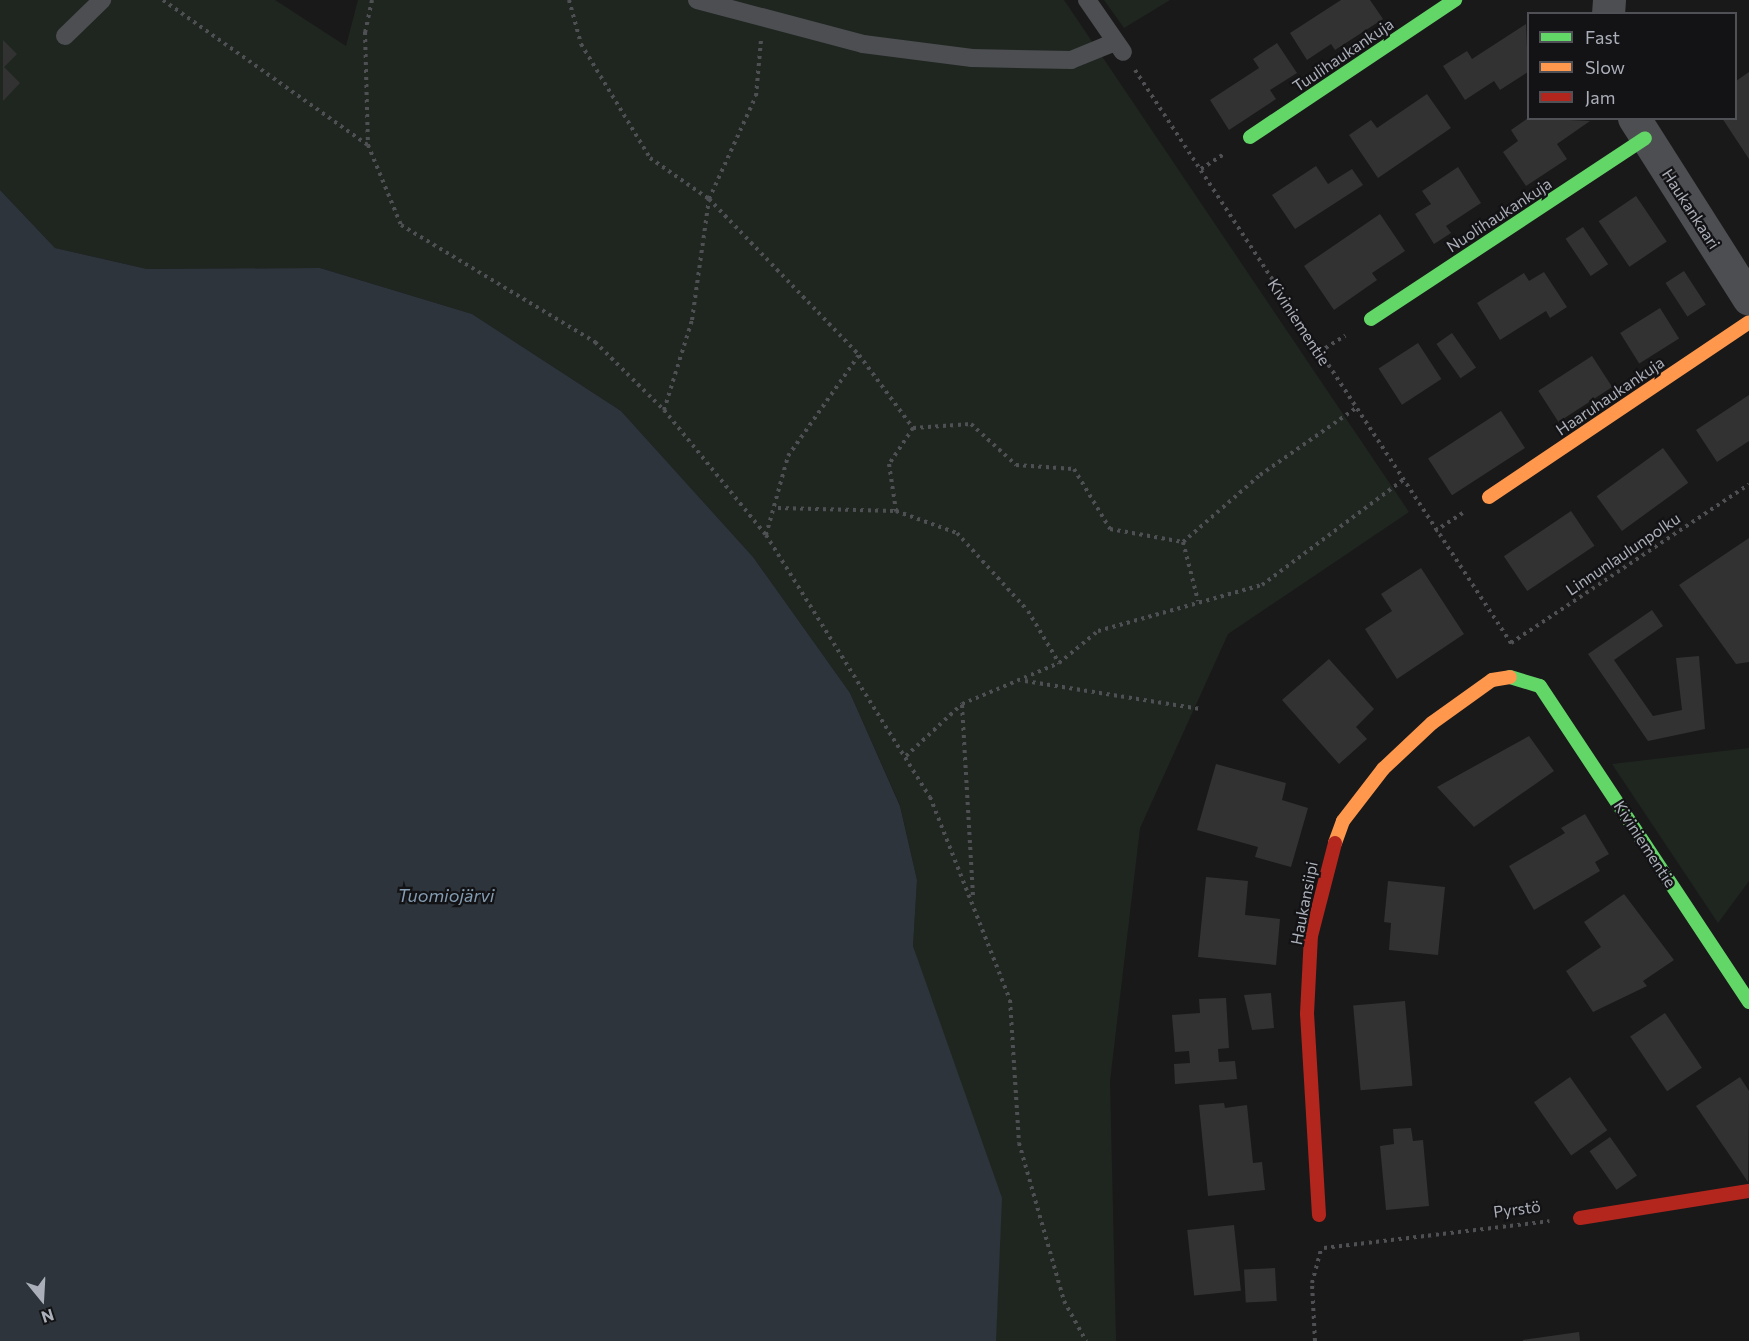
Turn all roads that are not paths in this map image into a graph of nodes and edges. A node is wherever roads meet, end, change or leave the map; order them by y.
1 (102, 0) edge
2 (697, 0) edge
3 (1087, 0) edge
4 (1455, 0) edge
5 (65, 36) dead end
6 (1639, 128) edge
7 (1250, 137) dead end
8 (1749, 299) edge
9 (1371, 319) dead end
10 (1749, 322) edge
11 (1489, 497) dead end
12 (1540, 686) joint
13 (1749, 1002) edge
14 (1749, 1191) edge
15 (1319, 1215) road end
16 (1580, 1218) road end

1 - 5 lane
2 - 3 lane
4 - 7 street, Tuulihaukankuja
6 - 8 street, Haukankaari
6 - 9 street, Nuolihaukankuja
10 - 11 street, Haaruhaukankuja
12 - 13 street, Kiviniementie
12 - 15 street, Haukansiipi
14 - 16 street

